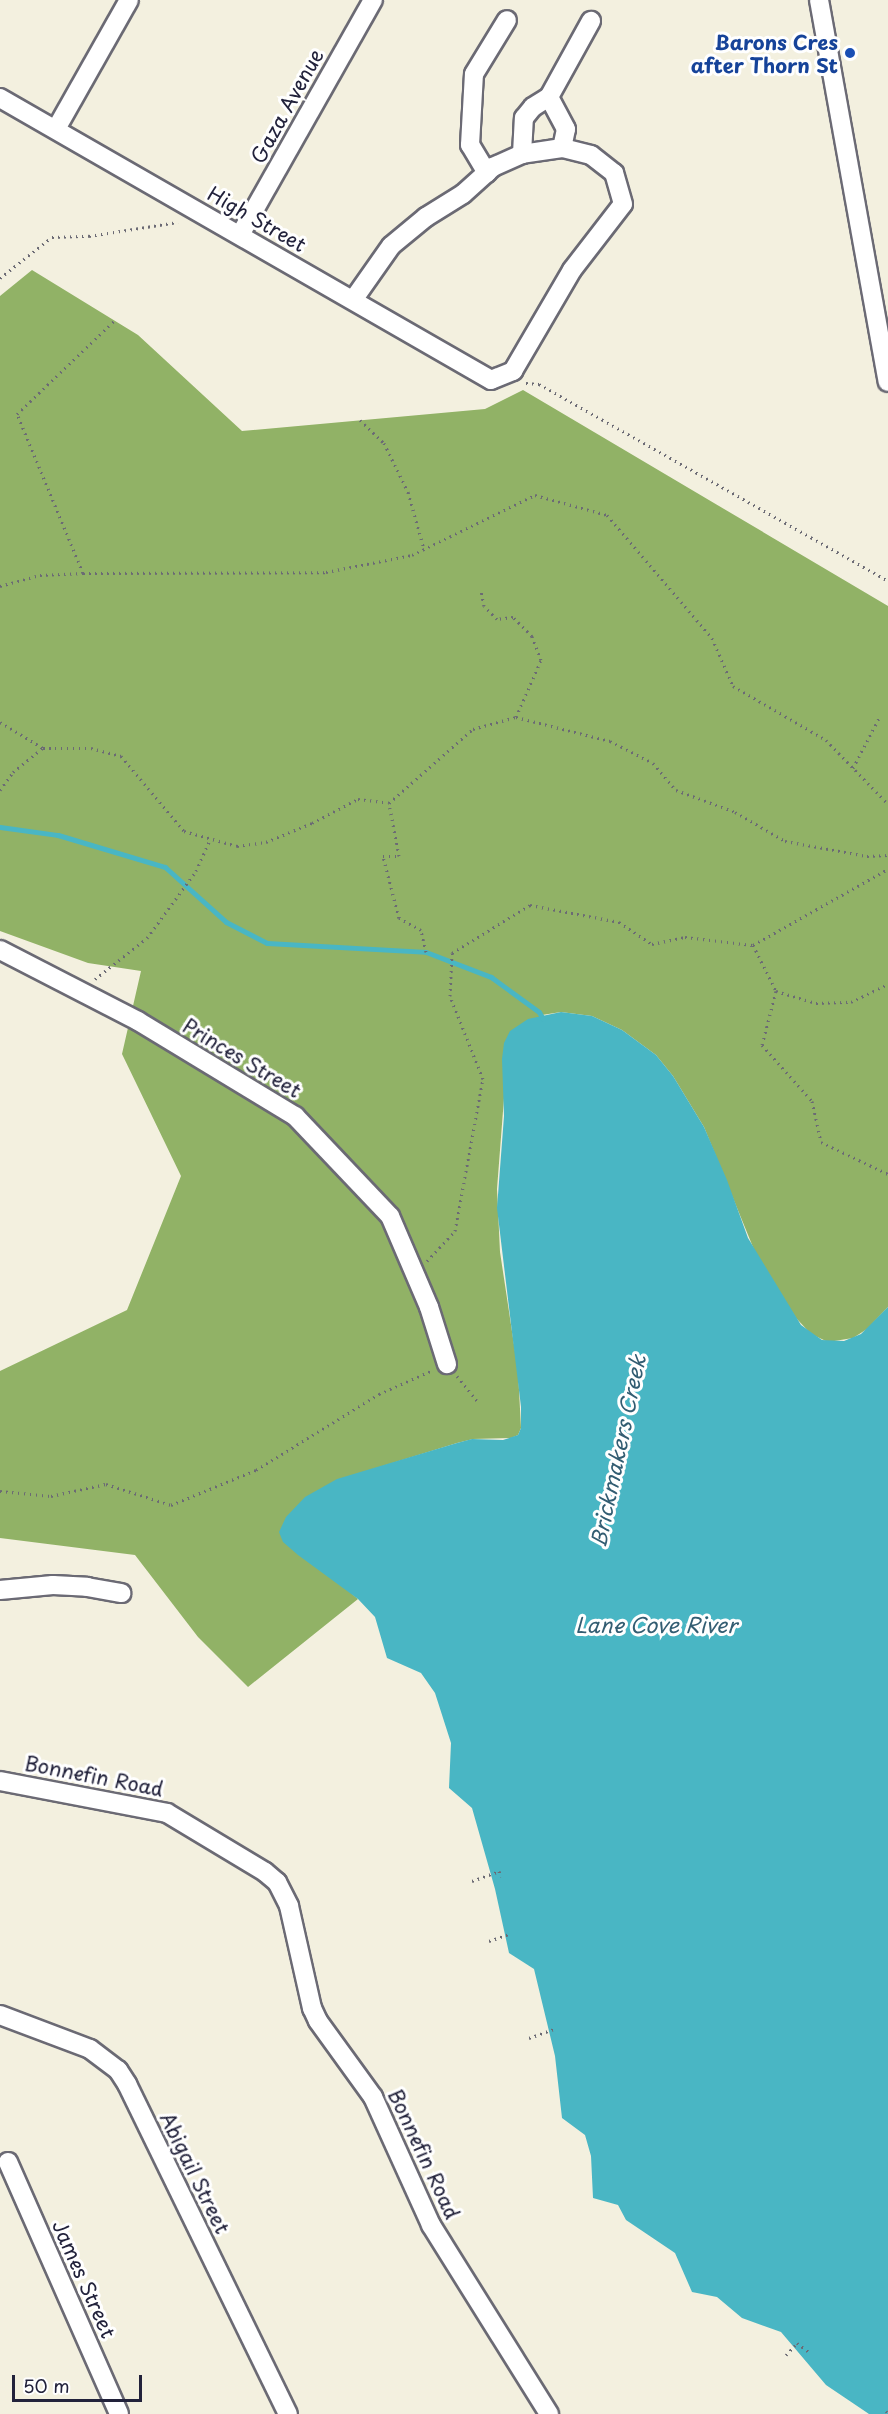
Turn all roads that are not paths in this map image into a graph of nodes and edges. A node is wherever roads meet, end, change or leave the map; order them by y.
1 (129, 0) edge
2 (372, 0) edge
3 (819, 0) edge
4 (507, 20) dead end
5 (591, 21) dead end
6 (549, 97) junction
7 (0, 98) edge
8 (56, 129) junction
9 (562, 148) junction
10 (522, 154) junction
11 (487, 173) junction
12 (240, 235) junction
13 (353, 300) junction
14 (888, 381) edge
15 (0, 950) edge
16 (447, 1364) road end
17 (0, 1590) edge
18 (121, 1593) dead end
19 (0, 1781) edge
20 (0, 2014) edge
21 (8, 2162) dead end
22 (119, 2414) edge
23 (288, 2414) edge
24 (549, 2414) edge

1 - 8 street
2 - 12 street, Gaza Avenue
3 - 14 street
4 - 11 street
5 - 6 street
6 - 9 street
6 - 10 street
7 - 8 street, High Street
8 - 12 street, High Street
9 - 10 street
9 - 13 street, High Street
10 - 11 street
11 - 13 street
12 - 13 street, High Street
15 - 16 street, Princes Street
17 - 18 street
19 - 24 street, Bonnefin Road
20 - 23 street, Abigail Street
21 - 22 street, James Street

